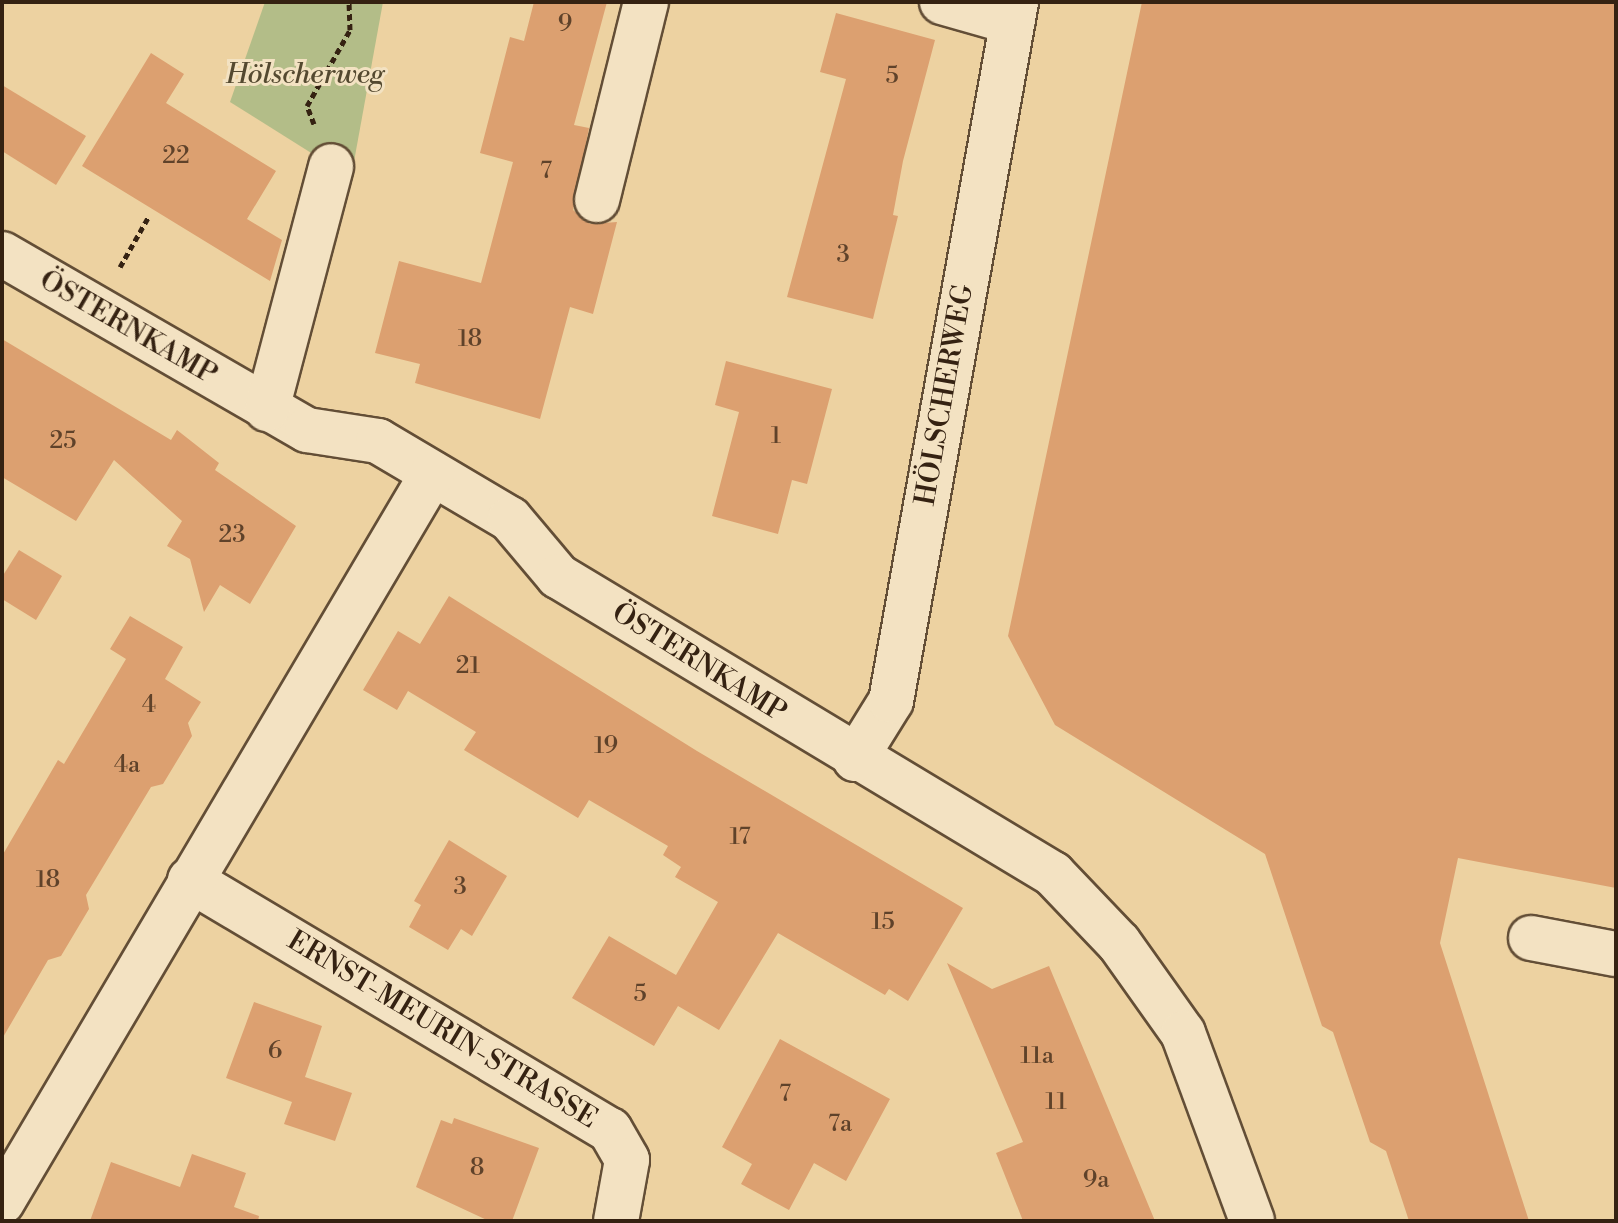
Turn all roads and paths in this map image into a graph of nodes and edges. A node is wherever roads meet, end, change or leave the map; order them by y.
1 (349, 2) edge
2 (646, 2) edge
3 (942, 2) edge
4 (1014, 12) edge
5 (331, 166) joint
6 (597, 200) dead end
7 (2, 254) edge
8 (267, 409) junction
9 (432, 474) junction
10 (855, 759) junction
11 (190, 880) junction
12 (1531, 938) dead end
13 (1616, 954) edge
14 (2, 1202) edge
15 (616, 1221) edge
16 (1252, 1221) edge

1 - 5 path
2 - 6 street
3 - 4 street, HÖLSCHERWEG
4 - 10 street, HÖLSCHERWEG
5 - 8 street
7 - 8 street, ÖSTERNKAMP
8 - 9 street, ÖSTERNKAMP
9 - 10 street, ÖSTERNKAMP
9 - 11 street
10 - 16 street, ÖSTERNKAMP
11 - 14 street
11 - 15 street, ERNST-MEURIN-STRASSE
12 - 13 street

